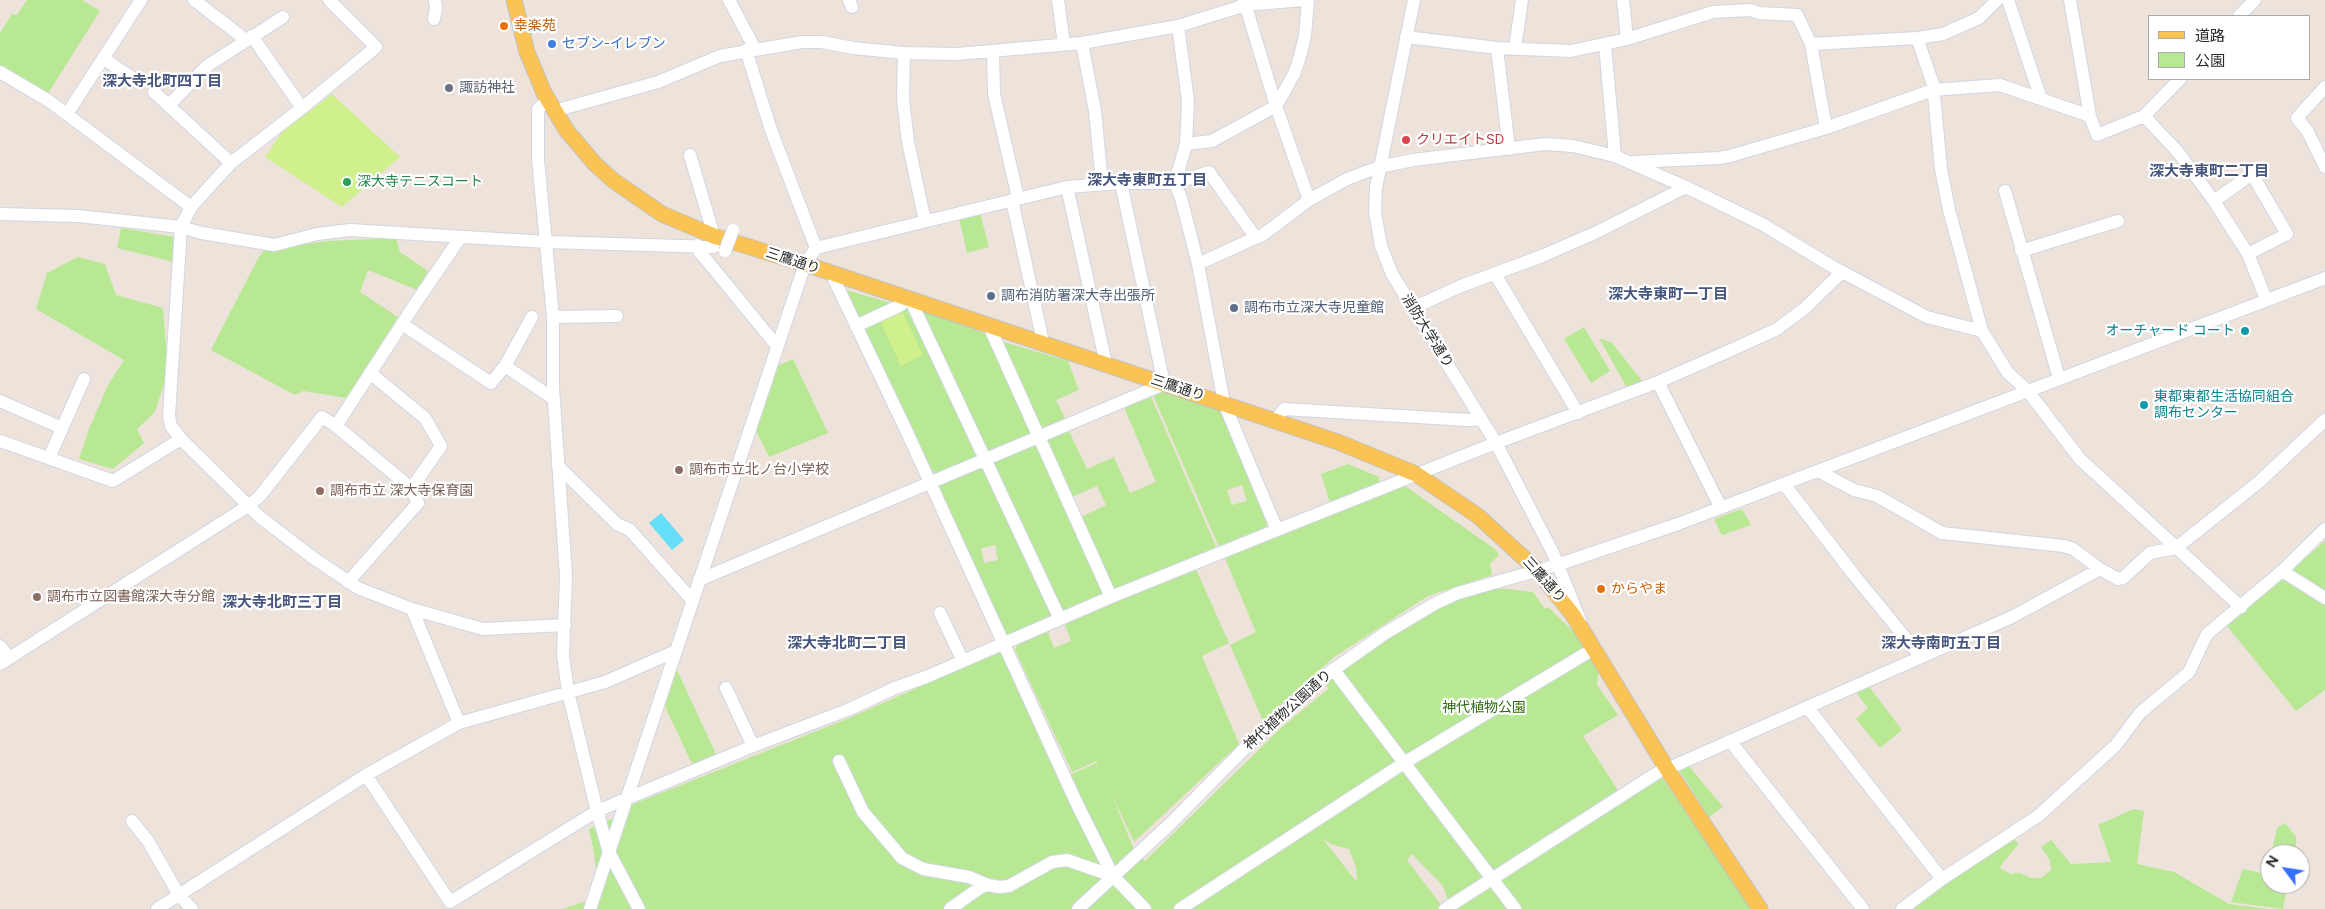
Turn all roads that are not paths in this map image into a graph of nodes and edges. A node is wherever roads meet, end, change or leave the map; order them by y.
1 (141, 0) edge
2 (194, 0) edge
3 (329, 0) edge
4 (435, 0) edge
5 (514, 0) edge
6 (729, 0) edge
7 (1058, 0) edge
8 (1303, 0) edge
9 (1308, 0) edge
10 (1414, 0) edge
11 (1522, 0) edge
12 (1623, 0) edge
13 (1997, 0) edge
14 (2008, 0) edge
15 (2070, 0) edge
16 (2254, 0) edge
17 (1245, 2) edge
18 (2240, 15) edge
19 (283, 17) dead end
20 (434, 19) dead end
21 (1178, 26) junction
22 (1406, 37) junction
23 (249, 38) junction
24 (1917, 38) junction
25 (1627, 39) junction
26 (1082, 43) junction
27 (1064, 44) junction
28 (1811, 44) junction
29 (1605, 45) junction
30 (1497, 48) junction
31 (1515, 48) junction
32 (750, 50) junction
33 (993, 51) junction
34 (904, 53) junction
35 (104, 58) junction
36 (0, 72) edge
37 (2179, 80) edge
38 (138, 82) dead end
39 (2325, 87) edge
40 (1933, 90) junction
41 (154, 92) dead end
42 (2041, 99) junction
43 (169, 106) junction
44 (551, 106) junction
45 (1276, 106) junction
46 (302, 108) junction
47 (67, 114) junction
48 (2090, 116) junction
49 (2144, 116) junction
50 (1826, 128) junction
51 (1186, 144) junction
52 (1509, 150) junction
53 (690, 155) dead end
54 (1615, 156) junction
55 (231, 162) junction
56 (1631, 162) junction
57 (1379, 167) junction
58 (2325, 167) edge
59 (1121, 183) junction
60 (1175, 183) junction
61 (1102, 184) junction
62 (1067, 186) junction
63 (1686, 187) junction
64 (2005, 191) dead end
65 (1015, 199) junction
66 (1309, 200) junction
67 (2214, 201) junction
68 (192, 207) junction
69 (0, 214) edge
70 (925, 220) junction
71 (2118, 221) dead end
72 (181, 227) junction
73 (460, 238) junction
74 (1256, 238) junction
75 (723, 239) junction
76 (547, 242) junction
77 (697, 245) junction
78 (816, 248) junction
79 (2021, 251) junction
80 (2248, 254) junction
81 (805, 264) junction
82 (1198, 264) junction
83 (1842, 272) junction
84 (831, 273) junction
85 (1495, 274) junction
86 (2325, 278) edge
87 (2266, 299) junction
88 (905, 302) junction
89 (1413, 308) junction
90 (617, 316) dead end
91 (532, 317) dead end
92 (553, 317) junction
93 (402, 324) junction
94 (856, 326) junction
95 (989, 326) junction
96 (1982, 331) junction
97 (1043, 342) junction
98 (777, 346) junction
99 (1106, 364) junction
100 (505, 366) junction
101 (370, 373) junction
102 (2059, 378) junction
103 (84, 379) dead end
104 (1658, 382) junction
105 (1164, 384) junction
106 (2027, 390) junction
107 (554, 399) junction
108 (0, 401) edge
109 (1224, 403) junction
110 (1578, 412) junction
111 (1481, 419) junction
112 (2325, 420) edge
113 (1275, 421) junction
114 (336, 426) junction
115 (62, 428) junction
116 (1039, 437) junction
117 (181, 439) junction
118 (0, 441) edge
119 (1496, 443) junction
120 (49, 458) junction
121 (985, 459) junction
122 (558, 466) junction
123 (1818, 471) junction
124 (1416, 474) junction
125 (930, 483) junction
126 (1784, 484) junction
127 (412, 489) junction
128 (248, 506) junction
129 (1722, 508) junction
130 (2325, 529) edge
131 (1277, 530) junction
132 (2176, 548) junction
133 (1557, 565) junction
134 (2100, 569) junction
135 (1537, 570) junction
136 (2282, 571) junction
137 (699, 580) junction
138 (348, 582) junction
139 (1111, 597) junction
140 (2325, 598) edge
141 (692, 600) junction
142 (2241, 607) junction
143 (412, 609) junction
144 (940, 613) dead end
145 (1060, 619) junction
146 (565, 625) junction
147 (1588, 638) junction
148 (1004, 644) junction
149 (0, 646) edge
150 (676, 651) junction
151 (1585, 654) dead end
152 (1921, 657) junction
153 (4, 660) edge
154 (962, 661) junction
155 (1333, 669) junction
156 (726, 688) dead end
157 (568, 692) junction
158 (1808, 708) junction
159 (459, 723) junction
160 (1730, 741) junction
161 (753, 746) junction
162 (839, 761) dead end
163 (1404, 763) junction
164 (1664, 770) junction
165 (366, 775) junction
166 (626, 800) junction
167 (596, 811) junction
168 (132, 821) dead end
169 (609, 852) junction
170 (1113, 876) junction
171 (1492, 879) junction
172 (1942, 879) junction
173 (988, 885) junction
174 (179, 895) junction
175 (445, 905) edge
176 (157, 909) edge
177 (192, 909) edge
178 (590, 909) edge
179 (639, 909) edge
180 (950, 909) edge
181 (1078, 909) edge
182 (1145, 909) edge
183 (1180, 909) edge
184 (1445, 909) edge
185 (1515, 909) edge
186 (1760, 909) edge
187 (1863, 909) edge
188 (1902, 909) edge

1 - 35 street
2 - 23 street
3 - 46 street
4 - 20 street
5 - 44 main road, 三鷹通り
6 - 32 street
7 - 27 street
8 - 17 street
9 - 45 street
10 - 22 street, 消防大学通り
11 - 31 street
12 - 25 street
13 - 24 street
14 - 42 street
15 - 48 street
16 - 18 street
17 - 21 street
17 - 45 street
19 - 23 street
21 - 26 street
21 - 51 street
22 - 30 street
22 - 57 street, 消防大学通り
23 - 43 street
23 - 46 street
24 - 28 street
24 - 40 street
25 - 28 street
25 - 29 street
26 - 27 street
26 - 61 street
27 - 33 street
28 - 50 street
29 - 31 street
29 - 54 street
30 - 31 street
30 - 52 street
32 - 34 street
32 - 44 street
32 - 78 street
33 - 34 street
33 - 65 street
34 - 70 street
35 - 38 street
35 - 47 street
36 - 47 street
37 - 49 street
39 - 58 street
40 - 42 street
40 - 50 street
40 - 96 street
41 - 43 street
42 - 48 street
43 - 55 street
44 - 75 main road, 三鷹通り
44 - 76 street
45 - 51 street
45 - 66 street
46 - 55 street
47 - 68 street
48 - 49 street
49 - 67 street
50 - 56 street
51 - 60 street
52 - 54 street
52 - 57 street
53 - 75 street
54 - 56 street
55 - 68 street
56 - 63 street
57 - 66 street
57 - 89 street, 消防大学通り
59 - 60 street
59 - 61 street
59 - 105 street
60 - 74 street
60 - 82 street
61 - 62 street
62 - 65 street
62 - 99 street
63 - 83 street
63 - 85 street
64 - 79 street
65 - 70 street
65 - 97 street
66 - 74 street
67 - 80 street
67 - 80 street
68 - 72 street
69 - 72 street
70 - 78 street
71 - 79 street
72 - 73 street
72 - 117 street
73 - 76 street
73 - 93 street
74 - 82 street
75 - 77 street
75 - 81 main road, 三鷹通り
76 - 77 street
76 - 92 street
77 - 98 street
78 - 81 street
79 - 102 street
80 - 87 street
81 - 84 main road, 三鷹通り
81 - 98 street
82 - 109 street
83 - 96 street
83 - 104 street
84 - 88 main road, 三鷹通り
84 - 94 street
85 - 89 street
85 - 110 street
86 - 87 street, 神代植物公園通り
87 - 102 street, 神代植物公園通り
88 - 94 street
88 - 95 main road, 三鷹通り
88 - 121 street
89 - 111 street, 消防大学通り
90 - 92 street
91 - 100 street
92 - 107 street
93 - 100 street
93 - 101 street
94 - 125 street
95 - 97 main road, 三鷹通り
95 - 116 street
96 - 106 street
97 - 99 main road, 三鷹通り
98 - 137 street
99 - 105 main road, 三鷹通り
100 - 107 street
101 - 114 street
101 - 127 street
102 - 106 street, 神代植物公園通り
103 - 115 street
104 - 110 street
104 - 129 street
105 - 109 main road, 三鷹通り
105 - 116 street
106 - 123 street, 神代植物公園通り
106 - 132 street
107 - 122 street
108 - 115 street
109 - 113 main road, 三鷹通り
109 - 131 street
110 - 119 street
111 - 113 street
111 - 119 street, 消防大学通り
112 - 132 street
113 - 124 main road, 三鷹通り
114 - 127 street
114 - 128 street
115 - 120 street
116 - 121 street
116 - 139 street
117 - 120 street
117 - 128 street
118 - 120 street
119 - 124 street
119 - 133 street, 消防大学通り
121 - 125 street
121 - 145 street
122 - 141 street
122 - 146 street
123 - 126 street, 神代植物公園通り
123 - 134 street
124 - 131 street
124 - 135 main road, 三鷹通り
125 - 137 street
125 - 148 street
126 - 129 street, 神代植物公園通り
126 - 152 street
127 - 138 street
128 - 138 street
128 - 153 street
129 - 133 street, 神代植物公園通り
130 - 136 street
131 - 139 street
132 - 134 street
132 - 142 street
133 - 135 street, 神代植物公園通り
133 - 147 street, 消防大学通り
134 - 152 street
135 - 147 main road, 三鷹通り
135 - 155 street, 神代植物公園通り
136 - 140 street
136 - 142 street
137 - 141 street
138 - 143 street
139 - 145 street
141 - 150 street
142 - 172 street
143 - 146 street
143 - 159 street
144 - 154 street
145 - 148 street
146 - 157 street
147 - 164 main road, 三鷹通り
148 - 154 street
148 - 170 street
149 - 153 street
150 - 157 street
150 - 166 street
151 - 163 street
152 - 158 street
154 - 161 street
155 - 163 street
155 - 170 street, 神代植物公園通り
156 - 161 street
157 - 159 street
157 - 167 street
158 - 160 street
158 - 172 street
159 - 165 street
160 - 164 street
160 - 187 street
161 - 166 street
162 - 173 street
163 - 171 street
163 - 183 street
164 - 171 street
164 - 186 main road, 三鷹通り
165 - 174 street
165 - 175 street
166 - 167 street
166 - 169 street
167 - 169 street
167 - 175 street
168 - 174 street
169 - 178 street
169 - 179 street
170 - 173 street
170 - 181 street, 神代植物公園通り
170 - 182 street
171 - 184 street
171 - 185 street
172 - 188 street
173 - 180 street
174 - 176 street
174 - 177 street

